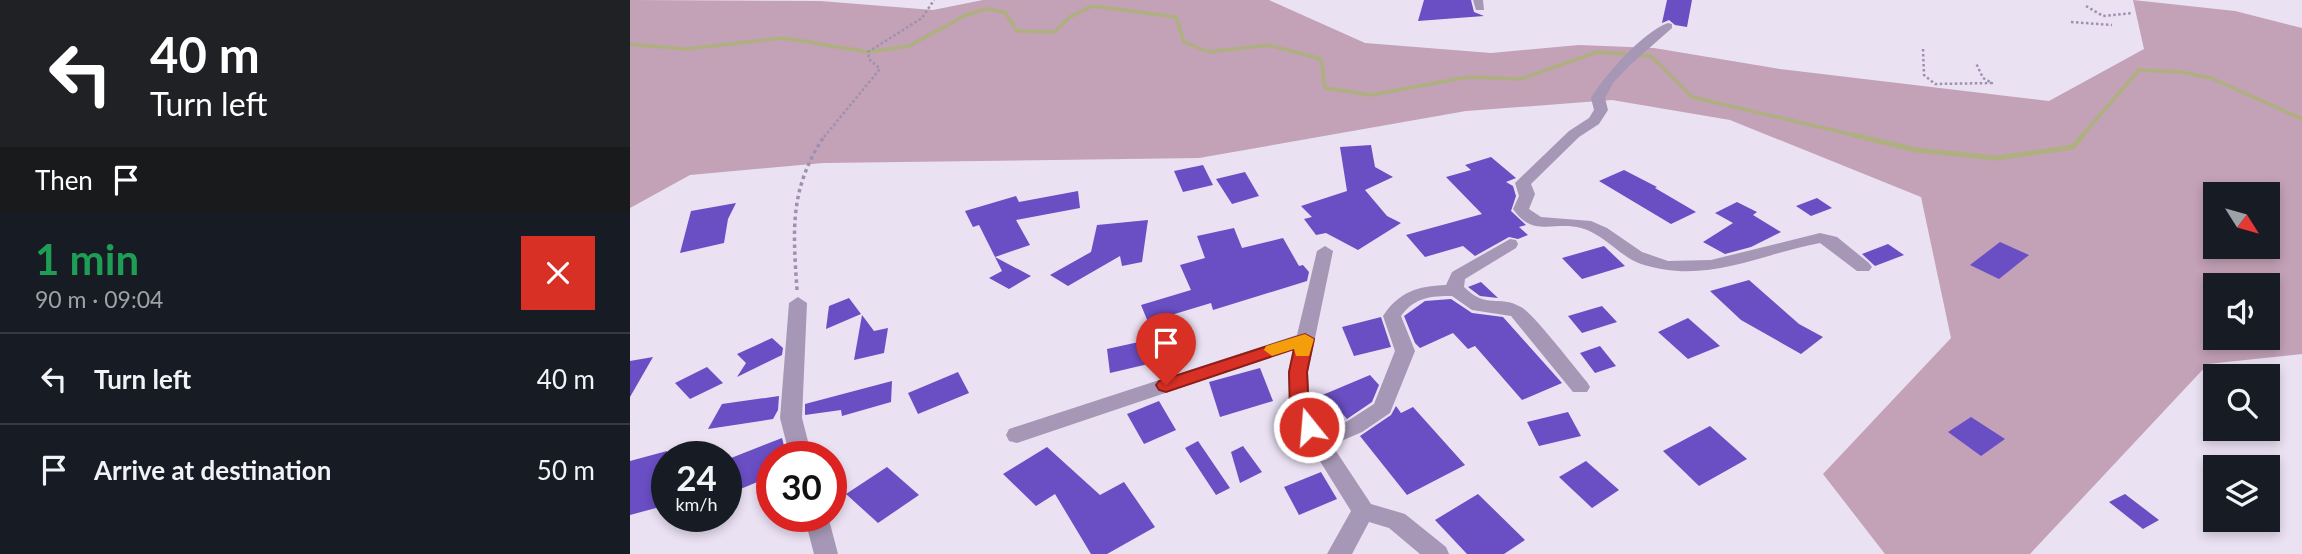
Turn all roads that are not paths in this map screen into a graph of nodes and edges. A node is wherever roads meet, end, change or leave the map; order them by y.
1 (1668, 26) dead end
2 (1510, 244) dead end
3 (1325, 251) dead end
4 (1863, 267) dead end
5 (1456, 290) junction
6 (798, 303) road end
7 (1305, 339) junction
8 (1580, 387) dead end
9 (1017, 435) dead end
10 (797, 441) edge
11 (1318, 442) junction
12 (1363, 511) junction
13 (820, 532) edge
14 (826, 554) edge
15 (1339, 554) edge
16 (1437, 554) edge

1 - 4 street
2 - 5 street
3 - 7 street
5 - 8 street
5 - 11 street
6 - 10 street
7 - 9 street
7 - 11 street
11 - 12 street
12 - 15 street
12 - 16 street
13 - 14 street

